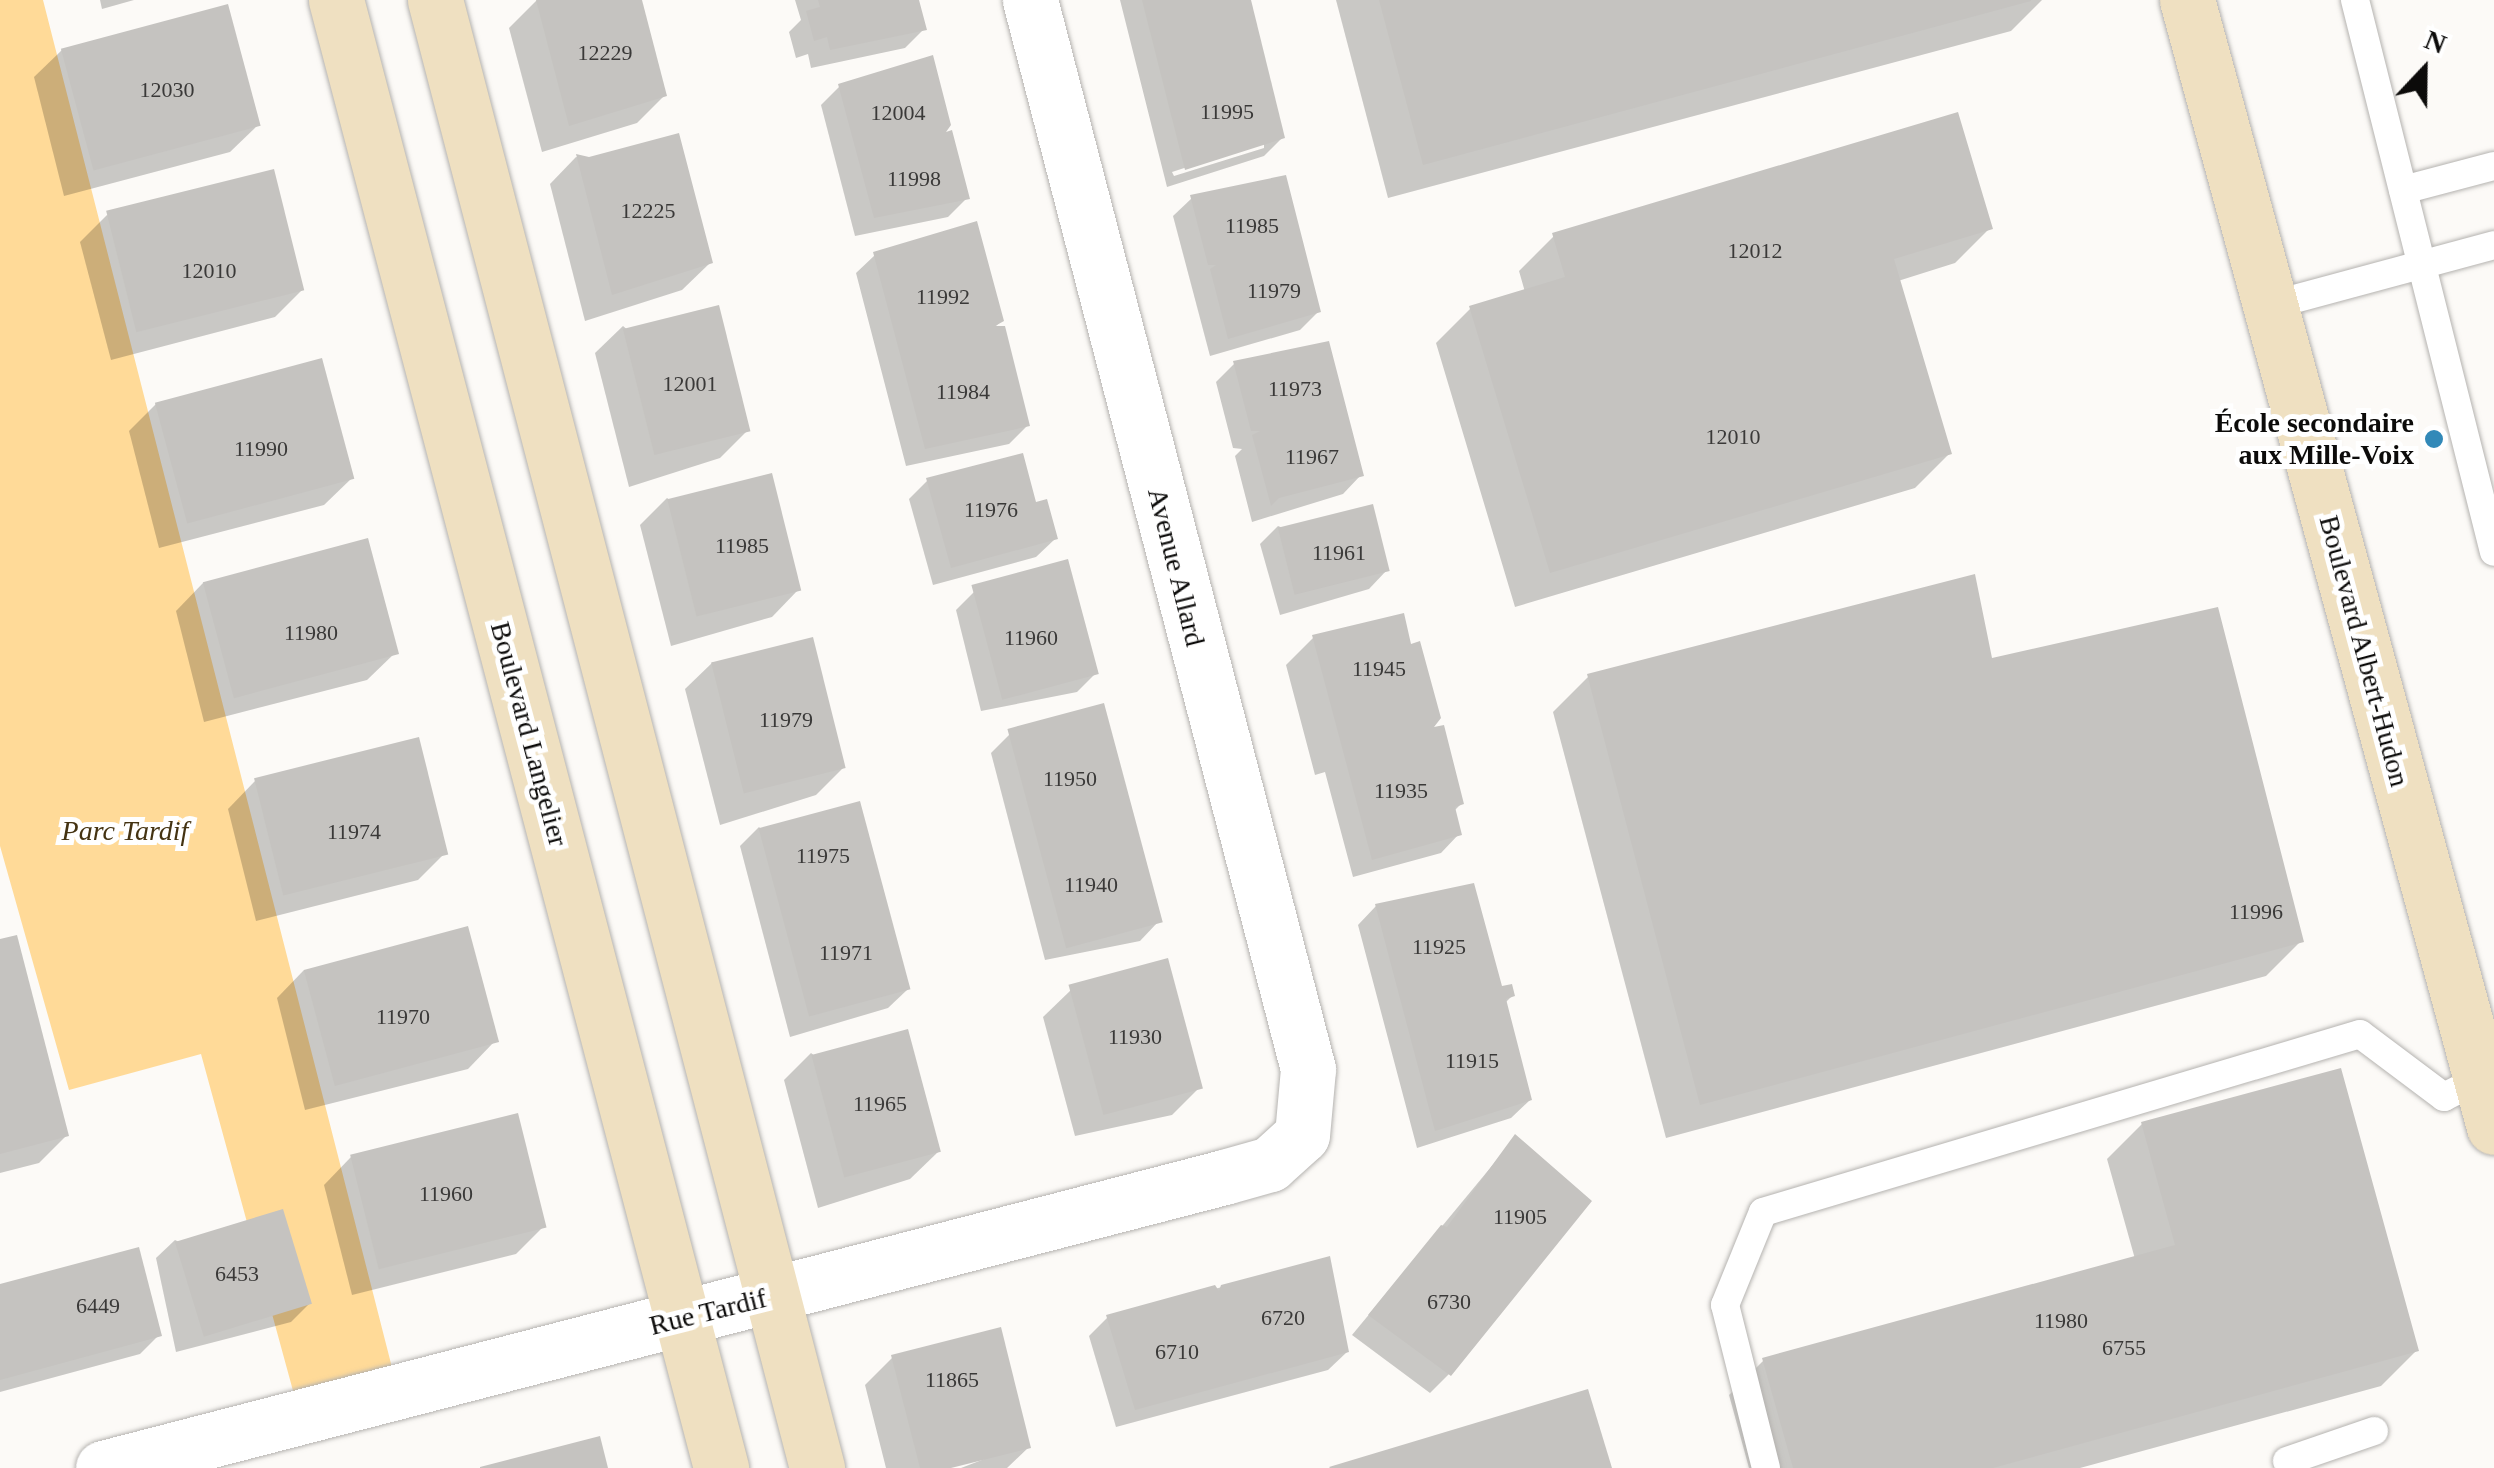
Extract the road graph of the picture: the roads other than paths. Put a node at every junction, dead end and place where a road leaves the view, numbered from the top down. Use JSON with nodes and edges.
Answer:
{"nodes":[{"id":1,"x":336,"y":0,"type":"edge"},
{"id":2,"x":435,"y":0,"type":"edge"},
{"id":3,"x":1030,"y":0,"type":"edge"},
{"id":4,"x":2187,"y":0,"type":"edge"},
{"id":5,"x":2355,"y":0,"type":"edge"},
{"id":6,"x":2494,"y":166,"type":"edge"},
{"id":7,"x":2403,"y":190,"type":"junction"},
{"id":8,"x":2494,"y":245,"type":"edge"},
{"id":9,"x":2424,"y":265,"type":"junction"},
{"id":10,"x":2268,"y":306,"type":"junction"},
{"id":11,"x":2494,"y":552,"type":"edge"},
{"id":12,"x":2490,"y":1092,"type":"edge"},
{"id":13,"x":1302,"y":1135,"type":"joint"},
{"id":14,"x":772,"y":1296,"type":"junction"},
{"id":15,"x":683,"y":1319,"type":"junction"},
{"id":16,"x":2374,"y":1431,"type":"dead end"},
{"id":17,"x":2279,"y":1466,"type":"edge"},
{"id":18,"x":102,"y":1468,"type":"edge"},
{"id":19,"x":721,"y":1468,"type":"edge"},
{"id":20,"x":818,"y":1468,"type":"edge"},
{"id":21,"x":1766,"y":1468,"type":"edge"}],
"edges":[{"from":1,"to":15,"type":"main road","name":"Boulevard Langelier"},
{"from":2,"to":14,"type":"main road"},
{"from":3,"to":13,"type":"street","name":"Avenue Allard"},
{"from":4,"to":10,"type":"main road","name":"Boulevard Albert-Hudon"},
{"from":5,"to":7,"type":"lane"},
{"from":6,"to":7,"type":"lane"},
{"from":7,"to":9,"type":"lane"},
{"from":8,"to":9,"type":"lane"},
{"from":9,"to":10,"type":"lane"},
{"from":9,"to":11,"type":"lane"},
{"from":10,"to":12,"type":"main road","name":"Boulevard Albert-Hudon"},
{"from":12,"to":21,"type":"lane"},
{"from":13,"to":14,"type":"street","name":"Rue Tardif"},
{"from":14,"to":15,"type":"street","name":"Rue Tardif"},
{"from":14,"to":20,"type":"main road"},
{"from":15,"to":18,"type":"street","name":"Rue Tardif"},
{"from":15,"to":19,"type":"main road","name":"Boulevard Langelier"},
{"from":16,"to":17,"type":"lane"}]}
